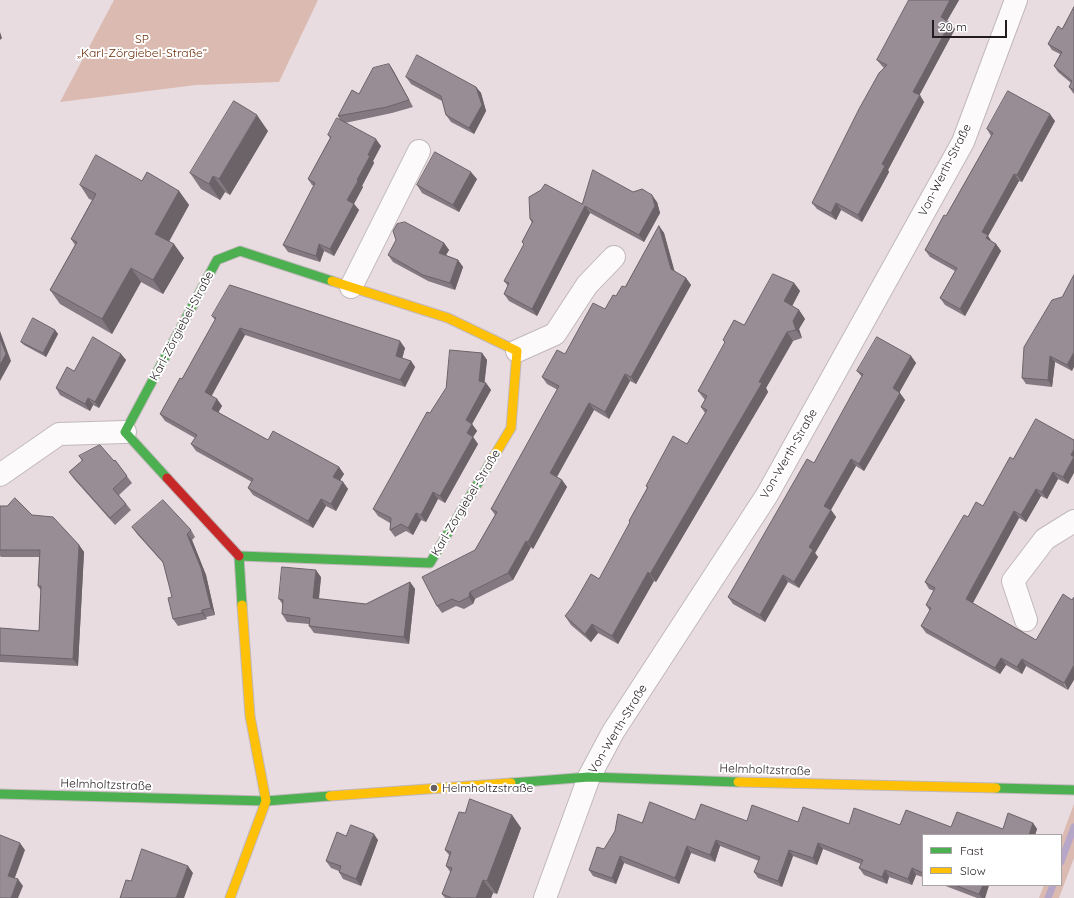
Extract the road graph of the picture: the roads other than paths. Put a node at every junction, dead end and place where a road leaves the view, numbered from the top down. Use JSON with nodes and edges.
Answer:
{"nodes":[{"id":1,"x":1016,"y":0,"type":"edge"},
{"id":2,"x":419,"y":151,"type":"dead end"},
{"id":3,"x":614,"y":257,"type":"dead end"},
{"id":4,"x":351,"y":287,"type":"junction"},
{"id":5,"x":517,"y":351,"type":"junction"},
{"id":6,"x":125,"y":432,"type":"junction"},
{"id":7,"x":0,"y":475,"type":"edge"},
{"id":8,"x":1074,"y":521,"type":"edge"},
{"id":9,"x":239,"y":556,"type":"junction"},
{"id":10,"x":1026,"y":620,"type":"dead end"},
{"id":11,"x":589,"y":777,"type":"junction"},
{"id":12,"x":1074,"y":790,"type":"edge"},
{"id":13,"x":0,"y":794,"type":"edge"},
{"id":14,"x":266,"y":801,"type":"junction"},
{"id":15,"x":230,"y":898,"type":"edge"},
{"id":16,"x":545,"y":898,"type":"edge"}],
"edges":[{"from":1,"to":11,"type":"street","name":"Von-Werth-Straße"},
{"from":2,"to":4,"type":"street"},
{"from":3,"to":5,"type":"street"},
{"from":4,"to":5,"type":"street","name":"Karl-Zörgiebel-Straße"},
{"from":4,"to":6,"type":"street","name":"Karl-Zörgiebel-Straße"},
{"from":5,"to":9,"type":"street","name":"Karl-Zörgiebel-Straße"},
{"from":6,"to":7,"type":"street"},
{"from":6,"to":9,"type":"street"},
{"from":8,"to":10,"type":"street"},
{"from":9,"to":14,"type":"street"},
{"from":11,"to":12,"type":"street","name":"Helmholtzstraße"},
{"from":11,"to":14,"type":"street","name":"Helmholtzstraße"},
{"from":11,"to":16,"type":"street","name":"Von-Werth-Straße"},
{"from":13,"to":14,"type":"street","name":"Helmholtzstraße"},
{"from":14,"to":15,"type":"street"}]}
